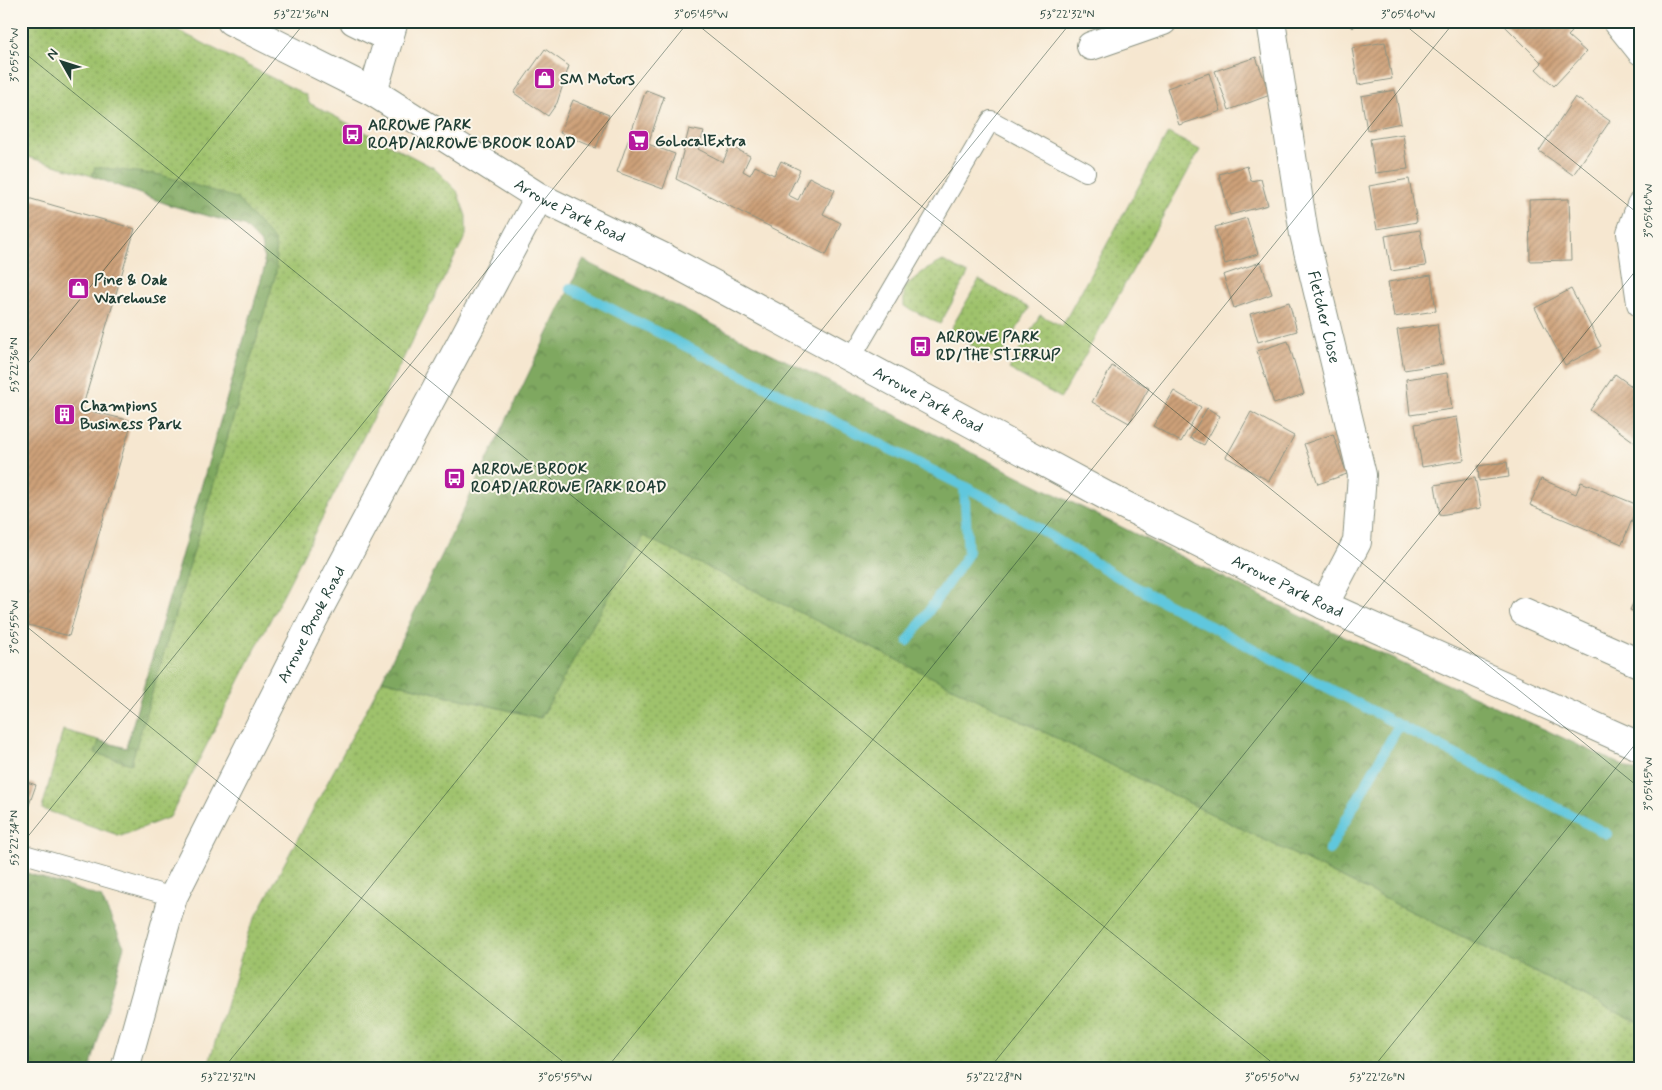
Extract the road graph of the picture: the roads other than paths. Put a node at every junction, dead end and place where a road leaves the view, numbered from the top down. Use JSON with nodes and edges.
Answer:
{"nodes":[{"id":1,"x":231,"y":21,"type":"edge"},
{"id":2,"x":354,"y":21,"type":"edge"},
{"id":3,"x":1163,"y":21,"type":"edge"},
{"id":4,"x":1271,"y":21,"type":"edge"},
{"id":5,"x":1617,"y":21,"type":"edge"},
{"id":6,"x":392,"y":30,"type":"edge"},
{"id":7,"x":1091,"y":46,"type":"dead end"},
{"id":8,"x":1641,"y":51,"type":"edge"},
{"id":9,"x":373,"y":92,"type":"junction"},
{"id":10,"x":1086,"y":172,"type":"dead end"},
{"id":11,"x":538,"y":197,"type":"junction"},
{"id":12,"x":1641,"y":205,"type":"edge"},
{"id":13,"x":1641,"y":302,"type":"edge"},
{"id":14,"x":851,"y":359,"type":"junction"},
{"id":15,"x":1324,"y":605,"type":"junction"},
{"id":16,"x":1524,"y":612,"type":"dead end"},
{"id":17,"x":1641,"y":664,"type":"edge"},
{"id":18,"x":1641,"y":747,"type":"edge"},
{"id":19,"x":21,"y":852,"type":"edge"},
{"id":20,"x":173,"y":897,"type":"junction"},
{"id":21,"x":125,"y":1069,"type":"edge"}],
"edges":[{"from":1,"to":9,"type":"street","name":"Arrowe Park Road"},
{"from":2,"to":6,"type":"street"},
{"from":3,"to":7,"type":"street"},
{"from":4,"to":15,"type":"street","name":"Fletcher Close"},
{"from":5,"to":8,"type":"street"},
{"from":6,"to":9,"type":"street"},
{"from":9,"to":11,"type":"street","name":"Arrowe Park Road"},
{"from":10,"to":14,"type":"lane"},
{"from":11,"to":14,"type":"street","name":"Arrowe Park Road"},
{"from":11,"to":20,"type":"street","name":"Arrowe Brook Road"},
{"from":12,"to":13,"type":"street"},
{"from":14,"to":15,"type":"street","name":"Arrowe Park Road"},
{"from":15,"to":18,"type":"street","name":"Arrowe Park Road"},
{"from":16,"to":17,"type":"street"},
{"from":19,"to":20,"type":"lane"},
{"from":20,"to":21,"type":"street","name":"Arrowe Brook Road"}]}
